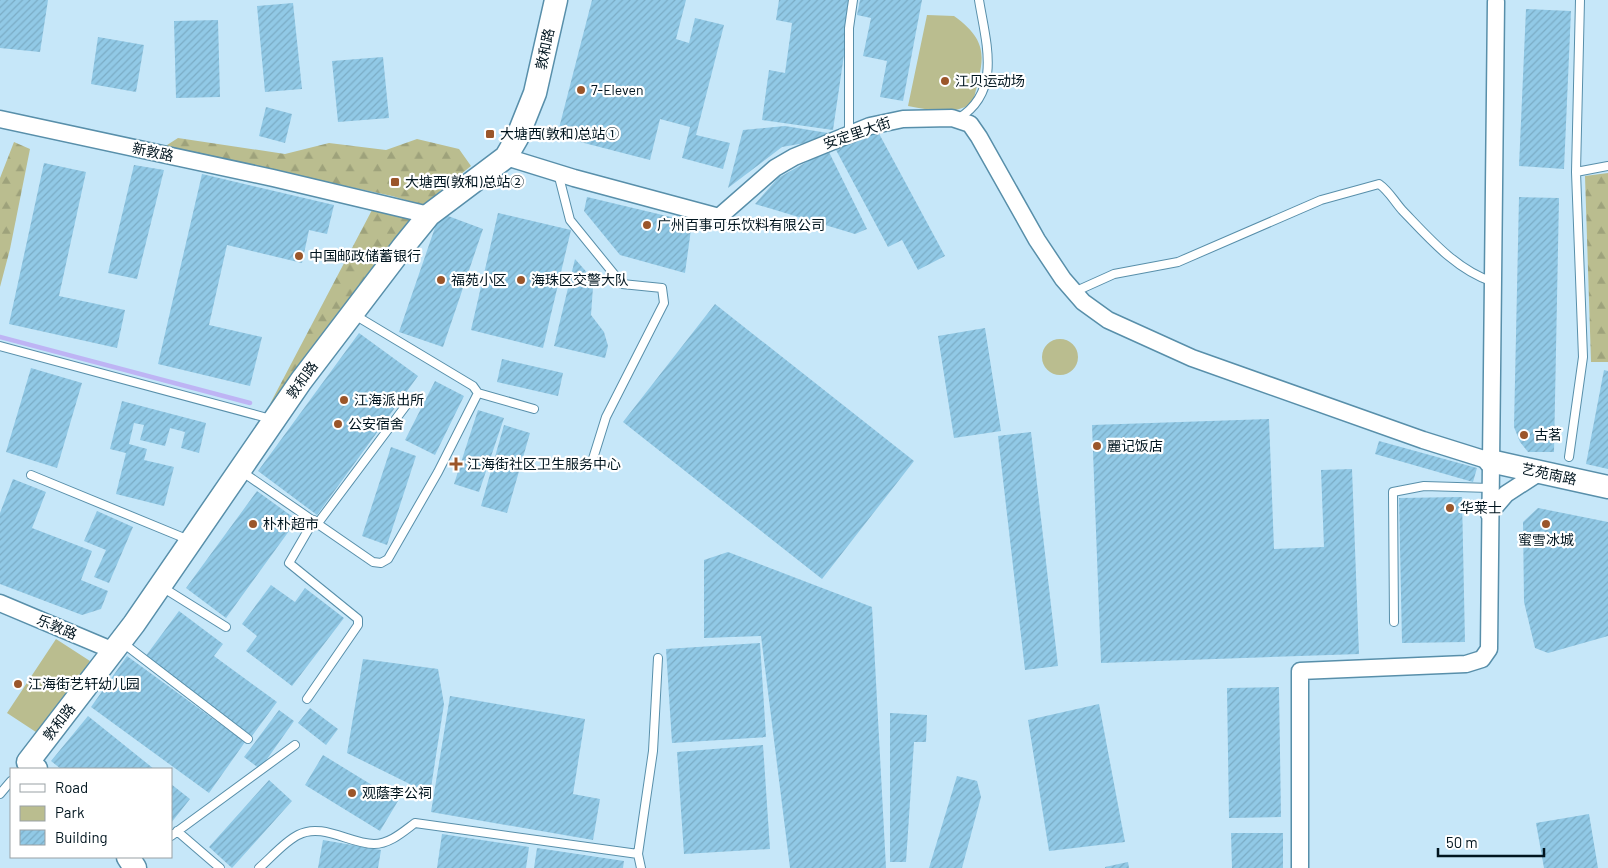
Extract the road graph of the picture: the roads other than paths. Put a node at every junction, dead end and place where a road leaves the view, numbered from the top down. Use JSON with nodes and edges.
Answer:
{"nodes":[{"id":1,"x":556,"y":0,"type":"edge"},
{"id":2,"x":853,"y":0,"type":"edge"},
{"id":3,"x":980,"y":0,"type":"edge"},
{"id":4,"x":1580,"y":0,"type":"edge"},
{"id":5,"x":1495,"y":1,"type":"edge"},
{"id":6,"x":0,"y":119,"type":"edge"},
{"id":7,"x":957,"y":119,"type":"junction"},
{"id":8,"x":849,"y":135,"type":"junction"},
{"id":9,"x":506,"y":157,"type":"junction"},
{"id":10,"x":1608,"y":166,"type":"edge"},
{"id":11,"x":1576,"y":172,"type":"junction"},
{"id":12,"x":558,"y":173,"type":"junction"},
{"id":13,"x":429,"y":214,"type":"junction"},
{"id":14,"x":1493,"y":282,"type":"junction"},
{"id":15,"x":1074,"y":292,"type":"junction"},
{"id":16,"x":352,"y":314,"type":"junction"},
{"id":17,"x":0,"y":346,"type":"edge"},
{"id":18,"x":478,"y":393,"type":"junction"},
{"id":19,"x":410,"y":400,"type":"dead end"},
{"id":20,"x":534,"y":410,"type":"dead end"},
{"id":21,"x":274,"y":420,"type":"junction"},
{"id":22,"x":1569,"y":457,"type":"dead end"},
{"id":23,"x":1490,"y":461,"type":"junction"},
{"id":24,"x":591,"y":465,"type":"dead end"},
{"id":25,"x":240,"y":470,"type":"junction"},
{"id":26,"x":1540,"y":472,"type":"junction"},
{"id":27,"x":32,"y":475,"type":"dead end"},
{"id":28,"x":1608,"y":487,"type":"edge"},
{"id":29,"x":1490,"y":488,"type":"junction"},
{"id":30,"x":1490,"y":514,"type":"junction"},
{"id":31,"x":316,"y":522,"type":"junction"},
{"id":32,"x":191,"y":540,"type":"junction"},
{"id":33,"x":160,"y":586,"type":"junction"},
{"id":34,"x":0,"y":602,"type":"edge"},
{"id":35,"x":1394,"y":622,"type":"dead end"},
{"id":36,"x":226,"y":627,"type":"dead end"},
{"id":37,"x":118,"y":646,"type":"junction"},
{"id":38,"x":658,"y":658,"type":"dead end"},
{"id":39,"x":307,"y":699,"type":"dead end"},
{"id":40,"x":248,"y":739,"type":"dead end"},
{"id":41,"x":295,"y":745,"type":"dead end"},
{"id":42,"x":29,"y":767,"type":"edge"},
{"id":43,"x":10,"y":782,"type":"edge"},
{"id":44,"x":0,"y":794,"type":"edge"},
{"id":45,"x":174,"y":834,"type":"edge"},
{"id":46,"x":638,"y":854,"type":"junction"},
{"id":47,"x":220,"y":868,"type":"edge"},
{"id":48,"x":259,"y":868,"type":"edge"},
{"id":49,"x":641,"y":868,"type":"edge"},
{"id":50,"x":1300,"y":868,"type":"edge"}],
"edges":[{"from":1,"to":9,"type":"street","name":"敦和路"},
{"from":2,"to":8,"type":"lane"},
{"from":3,"to":7,"type":"lane"},
{"from":4,"to":11,"type":"lane"},
{"from":5,"to":14,"type":"street"},
{"from":6,"to":13,"type":"street","name":"新敦路"},
{"from":7,"to":8,"type":"street","name":"安定里大街"},
{"from":7,"to":15,"type":"street"},
{"from":8,"to":12,"type":"street","name":"安定里大街"},
{"from":9,"to":12,"type":"street"},
{"from":9,"to":13,"type":"street","name":"敦和路"},
{"from":10,"to":11,"type":"lane"},
{"from":11,"to":22,"type":"lane"},
{"from":12,"to":24,"type":"lane"},
{"from":13,"to":16,"type":"street","name":"敦和路"},
{"from":14,"to":15,"type":"lane"},
{"from":14,"to":23,"type":"street"},
{"from":15,"to":23,"type":"street"},
{"from":16,"to":18,"type":"lane"},
{"from":16,"to":21,"type":"street","name":"敦和路"},
{"from":17,"to":21,"type":"lane"},
{"from":18,"to":20,"type":"lane"},
{"from":18,"to":31,"type":"lane"},
{"from":19,"to":31,"type":"lane"},
{"from":21,"to":25,"type":"street","name":"敦和路"},
{"from":23,"to":26,"type":"street","name":"艺苑南路"},
{"from":23,"to":29,"type":"street"},
{"from":25,"to":31,"type":"lane"},
{"from":25,"to":32,"type":"street","name":"敦和路"},
{"from":26,"to":28,"type":"street","name":"艺苑南路"},
{"from":26,"to":30,"type":"street"},
{"from":27,"to":32,"type":"lane"},
{"from":29,"to":30,"type":"street"},
{"from":29,"to":35,"type":"lane"},
{"from":30,"to":50,"type":"street"},
{"from":31,"to":39,"type":"lane"},
{"from":32,"to":33,"type":"street","name":"敦和路"},
{"from":33,"to":36,"type":"lane"},
{"from":33,"to":37,"type":"street","name":"敦和路"},
{"from":34,"to":37,"type":"street","name":"乐敦路"},
{"from":37,"to":40,"type":"lane"},
{"from":37,"to":42,"type":"street","name":"敦和路"},
{"from":38,"to":46,"type":"lane"},
{"from":41,"to":45,"type":"lane"},
{"from":43,"to":44,"type":"lane"},
{"from":45,"to":47,"type":"lane"},
{"from":46,"to":48,"type":"lane"},
{"from":46,"to":49,"type":"lane"}]}
